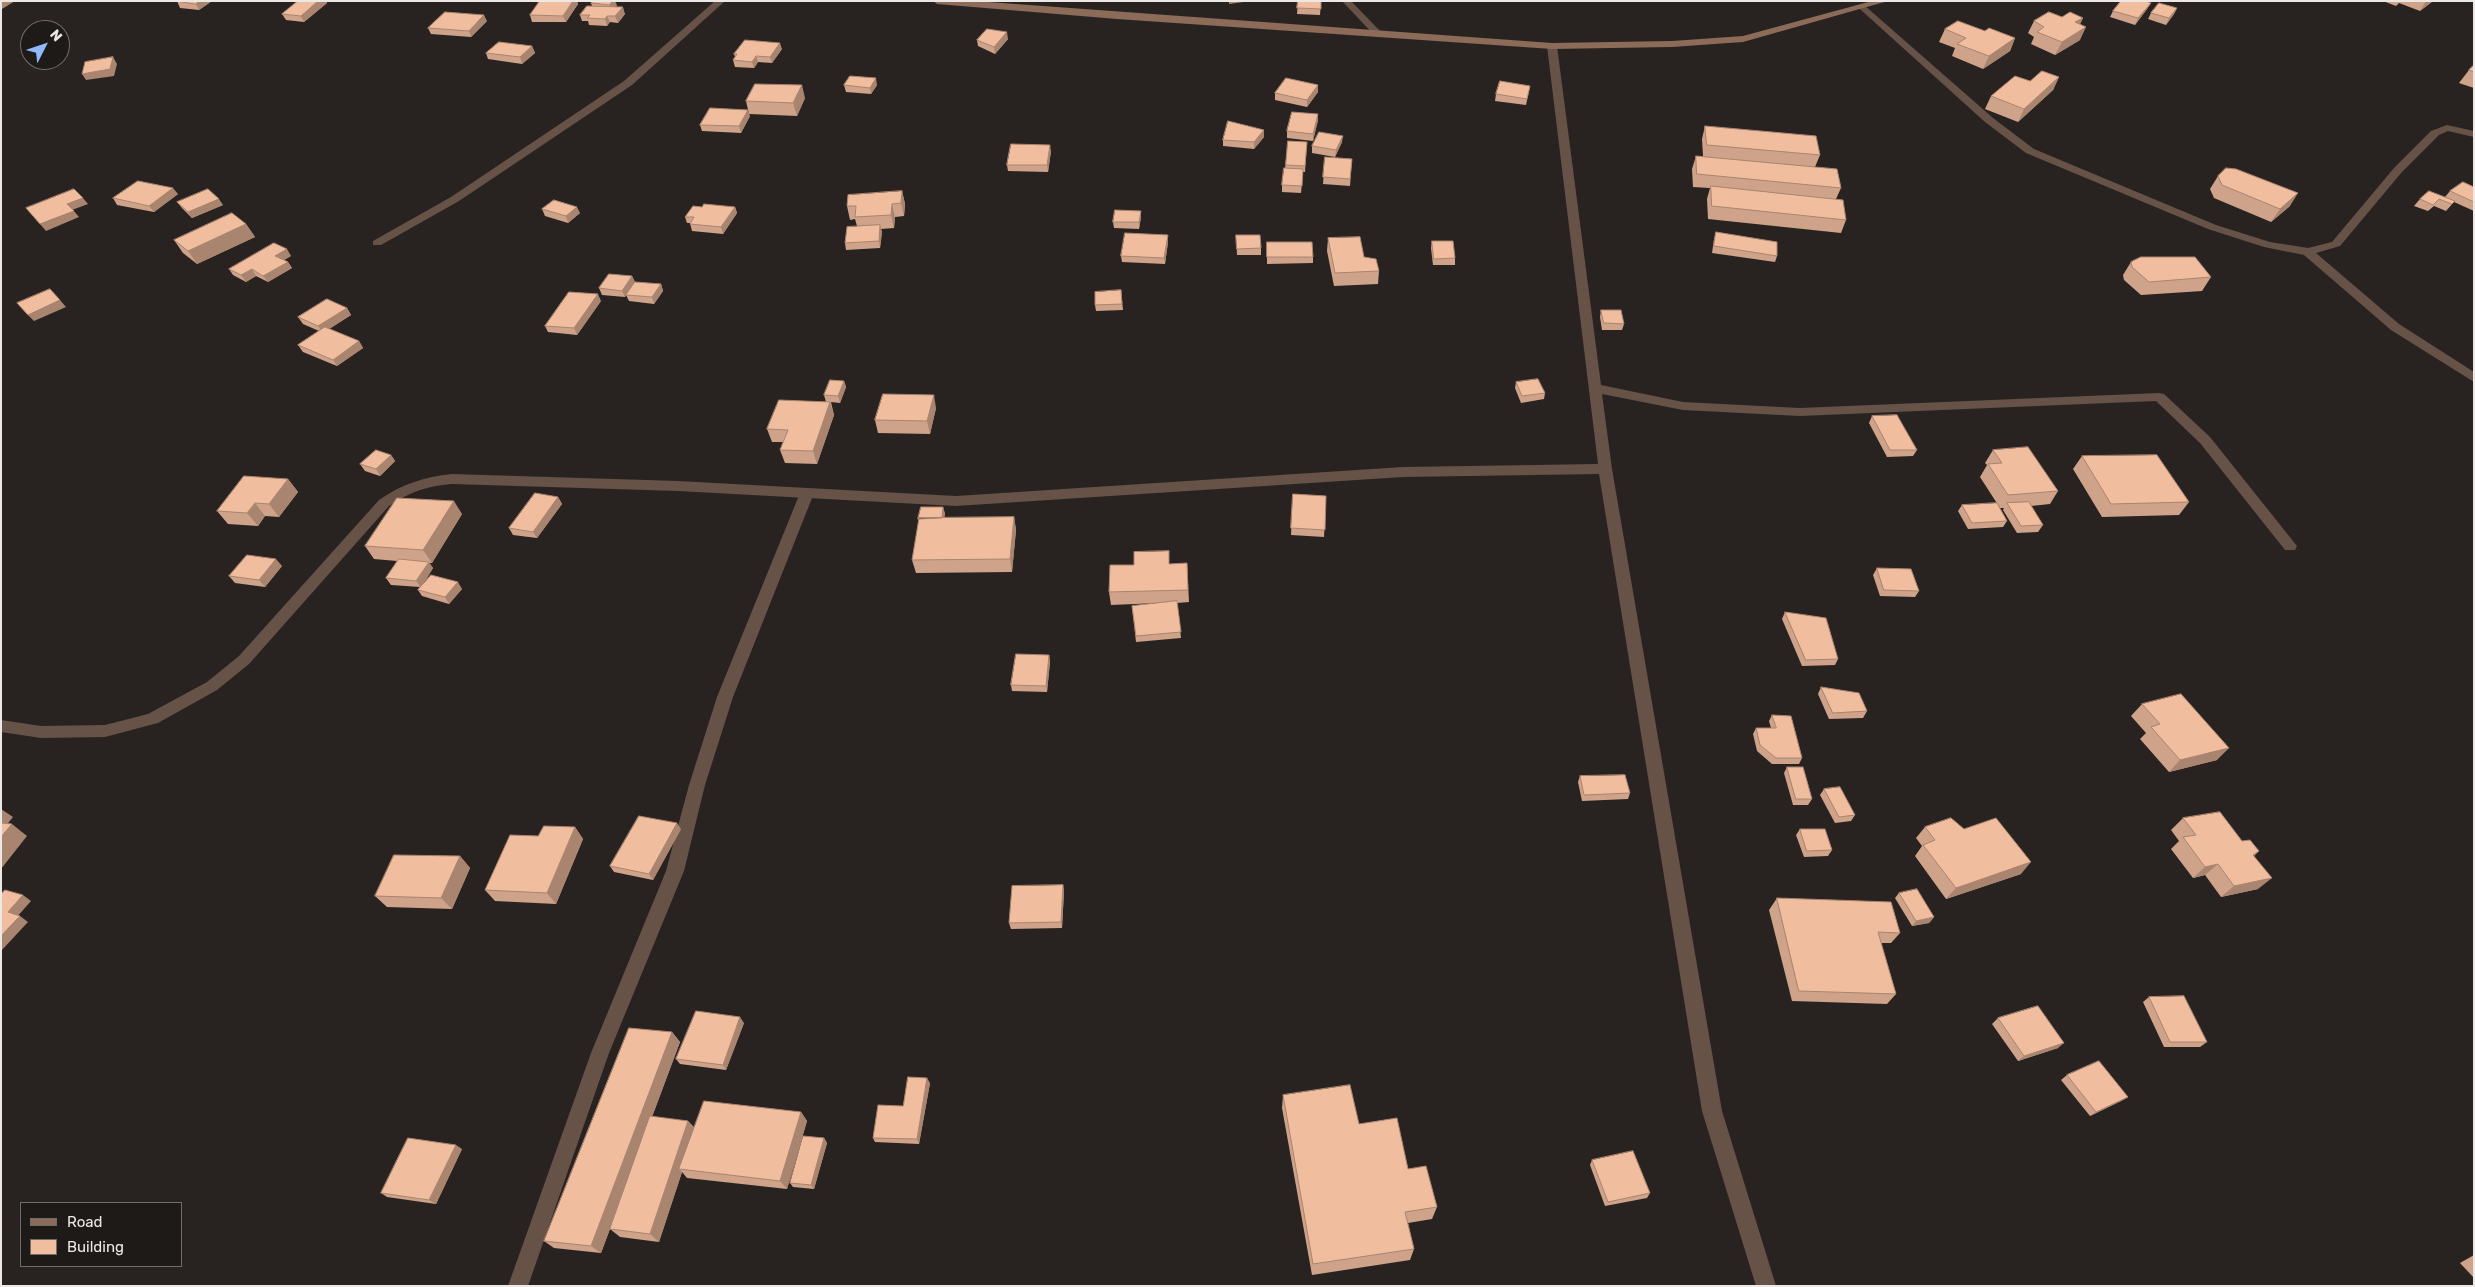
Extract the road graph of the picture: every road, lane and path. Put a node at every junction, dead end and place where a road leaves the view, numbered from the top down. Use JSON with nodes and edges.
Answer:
{"nodes":[{"id":1,"x":721,"y":1,"type":"edge"},
{"id":2,"x":937,"y":1,"type":"edge"},
{"id":3,"x":1346,"y":1,"type":"edge"},
{"id":4,"x":1884,"y":1,"type":"edge"},
{"id":5,"x":1864,"y":8,"type":"junction"},
{"id":6,"x":1378,"y":34,"type":"junction"},
{"id":7,"x":1552,"y":46,"type":"junction"},
{"id":8,"x":2474,"y":134,"type":"edge"},
{"id":9,"x":377,"y":243,"type":"dead end"},
{"id":10,"x":2308,"y":252,"type":"junction"},
{"id":11,"x":2474,"y":378,"type":"edge"},
{"id":12,"x":1595,"y":388,"type":"junction"},
{"id":13,"x":1605,"y":468,"type":"junction"},
{"id":14,"x":807,"y":493,"type":"junction"},
{"id":15,"x":2290,"y":546,"type":"dead end"},
{"id":16,"x":1,"y":726,"type":"edge"},
{"id":17,"x":518,"y":1286,"type":"edge"},
{"id":18,"x":1766,"y":1286,"type":"edge"}],
"edges":[{"from":1,"to":9,"type":"street"},
{"from":2,"to":6,"type":"street"},
{"from":3,"to":6,"type":"street"},
{"from":4,"to":5,"type":"street"},
{"from":5,"to":7,"type":"street"},
{"from":5,"to":10,"type":"street"},
{"from":6,"to":7,"type":"street"},
{"from":7,"to":12,"type":"street"},
{"from":8,"to":10,"type":"street"},
{"from":10,"to":11,"type":"street"},
{"from":12,"to":13,"type":"street"},
{"from":12,"to":15,"type":"street"},
{"from":13,"to":14,"type":"street"},
{"from":13,"to":18,"type":"street"},
{"from":14,"to":16,"type":"street"},
{"from":14,"to":17,"type":"street"}]}
